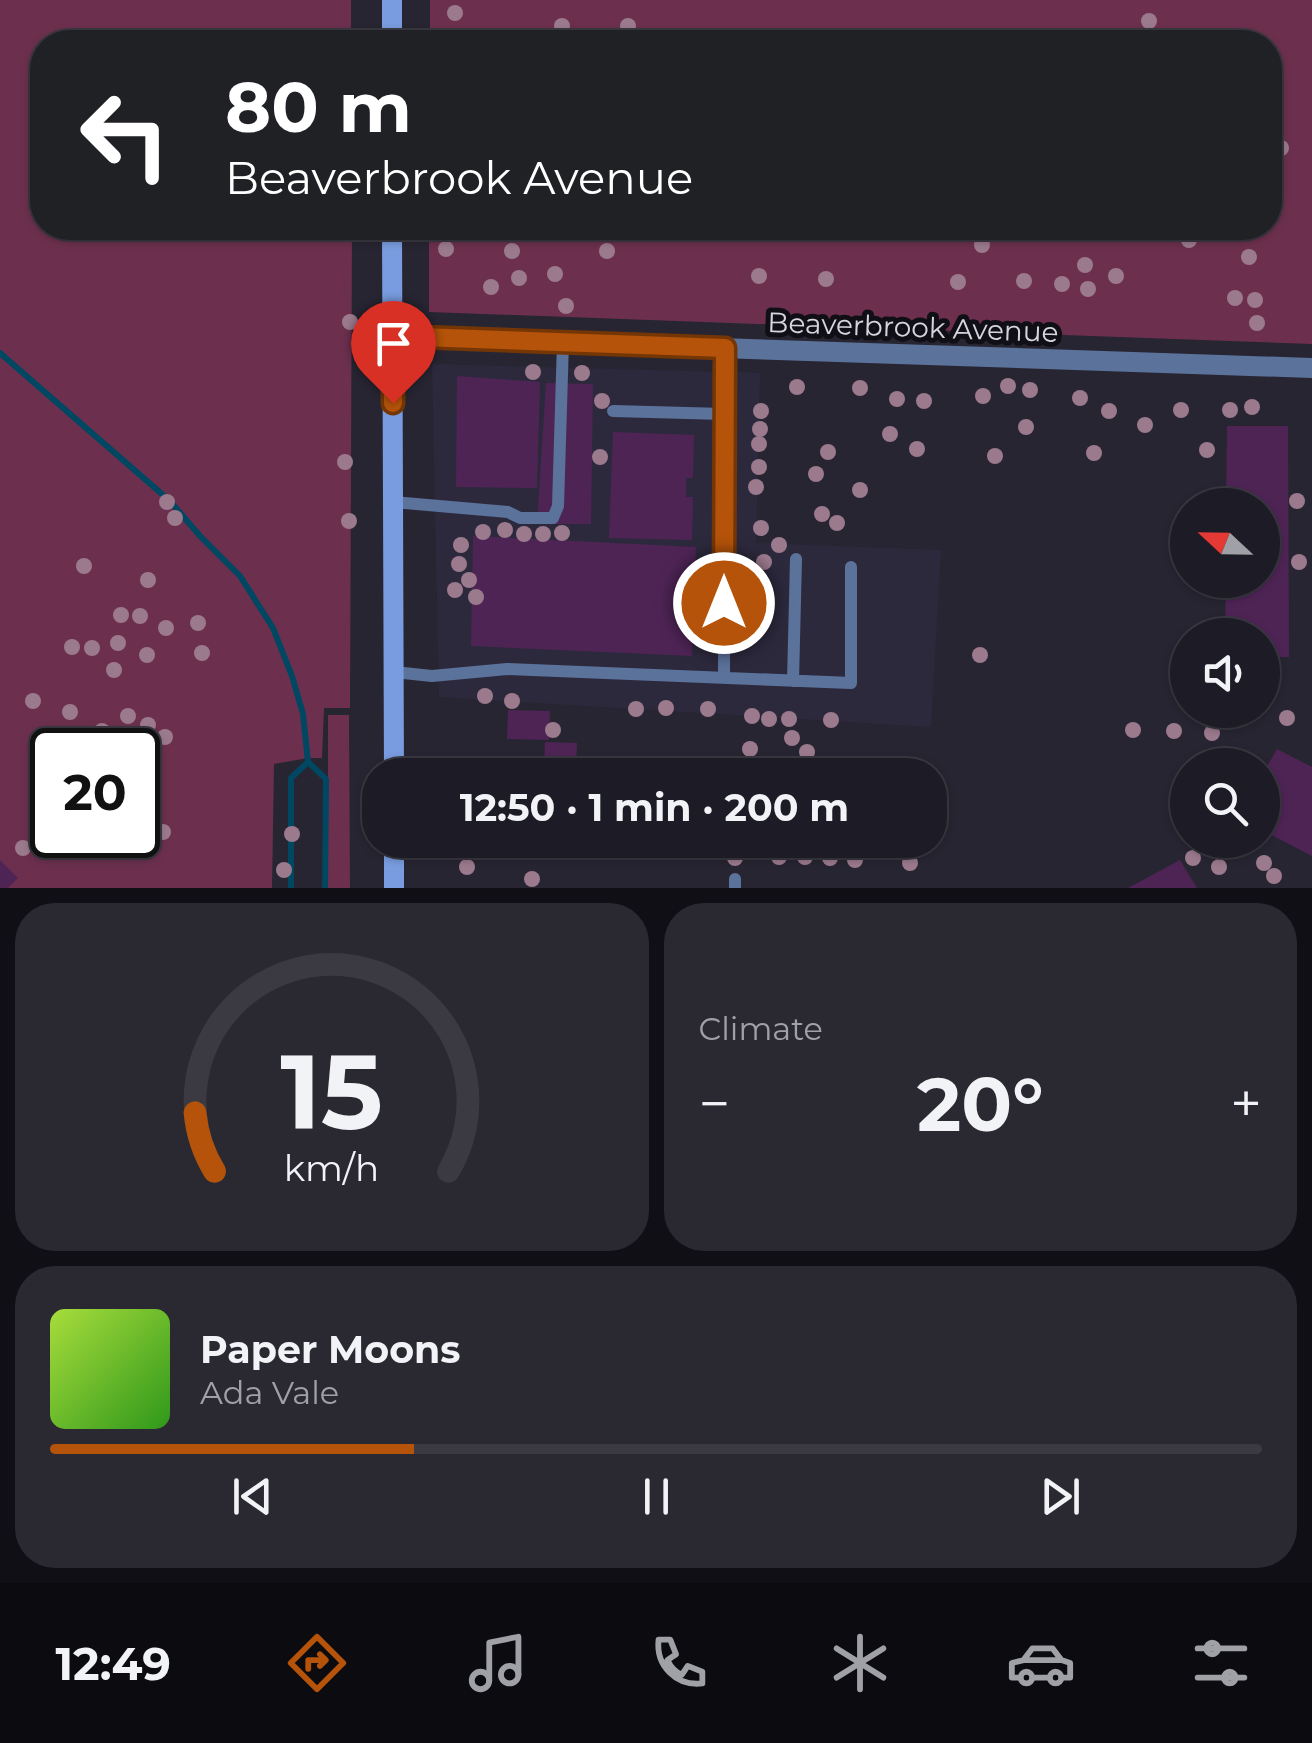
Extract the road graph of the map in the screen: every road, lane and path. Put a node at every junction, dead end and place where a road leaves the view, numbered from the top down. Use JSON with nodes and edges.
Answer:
{"nodes":[{"id":1,"x":392,"y":0,"type":"edge"},
{"id":2,"x":392,"y":30,"type":"edge"},
{"id":3,"x":392,"y":240,"type":"edge"},
{"id":4,"x":393,"y":336,"type":"junction"},
{"id":5,"x":564,"y":342,"type":"junction"},
{"id":6,"x":725,"y":348,"type":"junction"},
{"id":7,"x":1312,"y":368,"type":"edge"},
{"id":8,"x":612,"y":411,"type":"dead end"},
{"id":9,"x":724,"y":414,"type":"junction"},
{"id":10,"x":393,"y":502,"type":"junction"},
{"id":11,"x":796,"y":558,"type":"dead end"},
{"id":12,"x":851,"y":568,"type":"dead end"},
{"id":13,"x":394,"y":672,"type":"junction"},
{"id":14,"x":724,"y":678,"type":"junction"},
{"id":15,"x":792,"y":681,"type":"junction"},
{"id":16,"x":394,"y":758,"type":"edge"},
{"id":17,"x":394,"y":858,"type":"edge"},
{"id":18,"x":394,"y":888,"type":"edge"}],
"edges":[{"from":1,"to":2,"type":"main road"},
{"from":3,"to":4,"type":"main road"},
{"from":4,"to":5,"type":"street","name":"Beaverbrook Avenue"},
{"from":4,"to":10,"type":"main road"},
{"from":5,"to":6,"type":"street","name":"Beaverbrook Avenue"},
{"from":5,"to":10,"type":"lane"},
{"from":6,"to":7,"type":"street","name":"Beaverbrook Avenue"},
{"from":6,"to":9,"type":"lane"},
{"from":8,"to":9,"type":"lane"},
{"from":9,"to":14,"type":"lane"},
{"from":10,"to":13,"type":"main road"},
{"from":11,"to":15,"type":"lane"},
{"from":12,"to":15,"type":"lane"},
{"from":13,"to":14,"type":"lane"},
{"from":13,"to":16,"type":"main road"},
{"from":14,"to":15,"type":"lane"},
{"from":17,"to":18,"type":"main road"}]}
